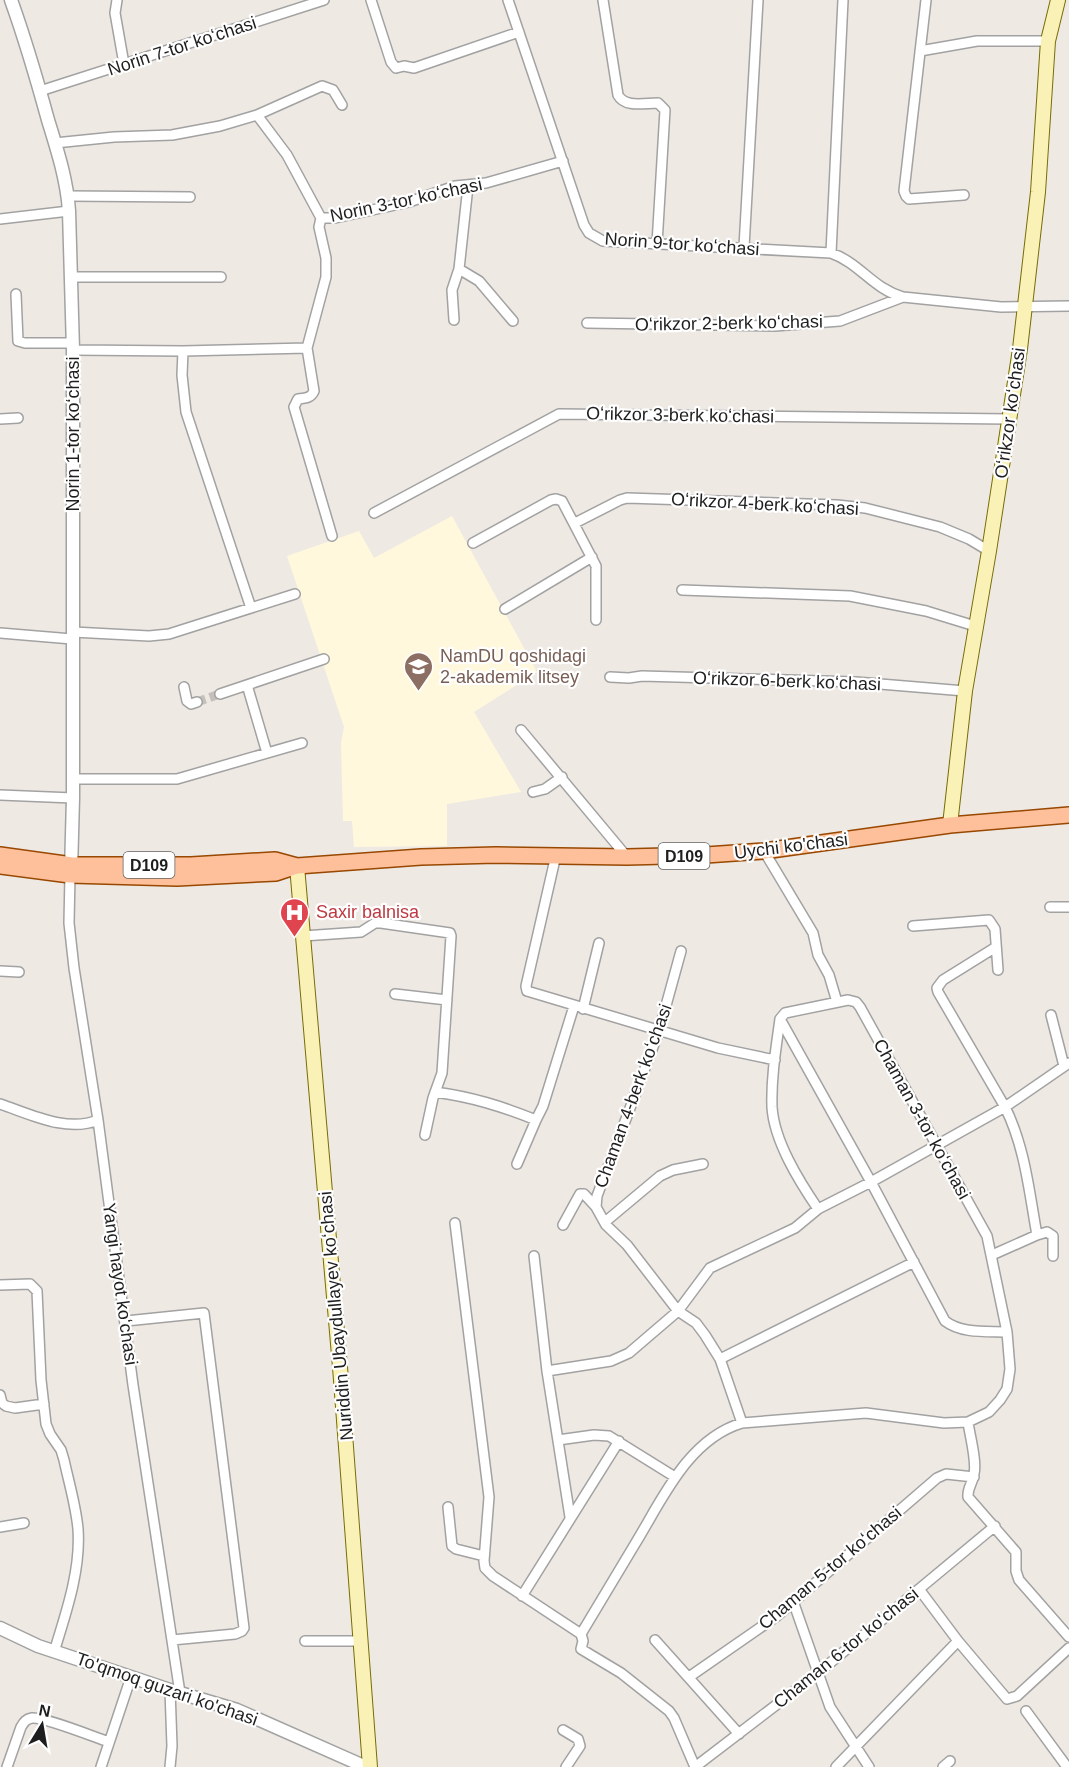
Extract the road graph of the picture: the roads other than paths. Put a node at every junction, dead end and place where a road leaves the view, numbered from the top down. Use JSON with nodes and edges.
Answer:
{"nodes":[{"id":1,"x":11,"y":0,"type":"edge"},
{"id":2,"x":117,"y":0,"type":"edge"},
{"id":3,"x":324,"y":0,"type":"edge"},
{"id":4,"x":371,"y":0,"type":"edge"},
{"id":5,"x":508,"y":0,"type":"edge"},
{"id":6,"x":603,"y":0,"type":"edge"},
{"id":7,"x":758,"y":0,"type":"edge"},
{"id":8,"x":843,"y":0,"type":"edge"},
{"id":9,"x":926,"y":0,"type":"edge"},
{"id":10,"x":1058,"y":0,"type":"edge"},
{"id":11,"x":519,"y":32,"type":"junction"},
{"id":12,"x":1048,"y":41,"type":"junction"},
{"id":13,"x":920,"y":51,"type":"junction"},
{"id":14,"x":124,"y":64,"type":"junction"},
{"id":15,"x":40,"y":91,"type":"junction"},
{"id":16,"x":342,"y":105,"type":"dead end"},
{"id":17,"x":257,"y":115,"type":"junction"},
{"id":18,"x":55,"y":143,"type":"junction"},
{"id":19,"x":563,"y":160,"type":"junction"},
{"id":20,"x":468,"y":186,"type":"junction"},
{"id":21,"x":964,"y":195,"type":"dead end"},
{"id":22,"x":68,"y":196,"type":"junction"},
{"id":23,"x":190,"y":197,"type":"dead end"},
{"id":24,"x":69,"y":211,"type":"junction"},
{"id":25,"x":321,"y":218,"type":"junction"},
{"id":26,"x":0,"y":219,"type":"edge"},
{"id":27,"x":657,"y":244,"type":"junction"},
{"id":28,"x":744,"y":247,"type":"junction"},
{"id":29,"x":831,"y":254,"type":"junction"},
{"id":30,"x":459,"y":269,"type":"junction"},
{"id":31,"x":71,"y":277,"type":"junction"},
{"id":32,"x":221,"y":277,"type":"dead end"},
{"id":33,"x":16,"y":294,"type":"dead end"},
{"id":34,"x":903,"y":297,"type":"junction"},
{"id":35,"x":1026,"y":306,"type":"junction"},
{"id":36,"x":1069,"y":306,"type":"edge"},
{"id":37,"x":454,"y":321,"type":"dead end"},
{"id":38,"x":513,"y":321,"type":"dead end"},
{"id":39,"x":587,"y":323,"type":"dead end"},
{"id":40,"x":73,"y":347,"type":"junction"},
{"id":41,"x":307,"y":348,"type":"junction"},
{"id":42,"x":183,"y":351,"type":"junction"},
{"id":43,"x":18,"y":418,"type":"dead end"},
{"id":44,"x":0,"y":419,"type":"edge"},
{"id":45,"x":1010,"y":419,"type":"junction"},
{"id":46,"x":374,"y":513,"type":"dead end"},
{"id":47,"x":574,"y":523,"type":"junction"},
{"id":48,"x":332,"y":536,"type":"dead end"},
{"id":49,"x":473,"y":543,"type":"dead end"},
{"id":50,"x":989,"y":551,"type":"junction"},
{"id":51,"x":592,"y":557,"type":"junction"},
{"id":52,"x":682,"y":590,"type":"dead end"},
{"id":53,"x":295,"y":594,"type":"dead end"},
{"id":54,"x":251,"y":608,"type":"junction"},
{"id":55,"x":506,"y":609,"type":"dead end"},
{"id":56,"x":596,"y":620,"type":"dead end"},
{"id":57,"x":975,"y":626,"type":"junction"},
{"id":58,"x":0,"y":633,"type":"edge"},
{"id":59,"x":73,"y":635,"type":"junction"},
{"id":60,"x":324,"y":659,"type":"dead end"},
{"id":61,"x":610,"y":677,"type":"dead end"},
{"id":62,"x":247,"y":685,"type":"junction"},
{"id":63,"x":184,"y":687,"type":"dead end"},
{"id":64,"x":965,"y":691,"type":"junction"},
{"id":65,"x":220,"y":694,"type":"tunnel mouth"},
{"id":66,"x":197,"y":702,"type":"dead end"},
{"id":67,"x":521,"y":730,"type":"dead end"},
{"id":68,"x":302,"y":743,"type":"dead end"},
{"id":69,"x":267,"y":753,"type":"junction"},
{"id":70,"x":562,"y":777,"type":"junction"},
{"id":71,"x":73,"y":779,"type":"junction"},
{"id":72,"x":533,"y":792,"type":"dead end"},
{"id":73,"x":0,"y":795,"type":"edge"},
{"id":74,"x":73,"y":798,"type":"junction"},
{"id":75,"x":1069,"y":815,"type":"edge"},
{"id":76,"x":950,"y":825,"type":"junction"},
{"id":77,"x":764,"y":851,"type":"junction"},
{"id":78,"x":0,"y":855,"type":"edge"},
{"id":79,"x":556,"y":855,"type":"junction"},
{"id":80,"x":627,"y":857,"type":"junction"},
{"id":81,"x":297,"y":866,"type":"junction"},
{"id":82,"x":0,"y":867,"type":"edge"},
{"id":83,"x":71,"y":870,"type":"junction"},
{"id":84,"x":1069,"y":907,"type":"edge"},
{"id":85,"x":1050,"y":908,"type":"dead end"},
{"id":86,"x":913,"y":926,"type":"dead end"},
{"id":87,"x":303,"y":936,"type":"junction"},
{"id":88,"x":600,"y":943,"type":"dead end"},
{"id":89,"x":996,"y":947,"type":"junction"},
{"id":90,"x":681,"y":951,"type":"dead end"},
{"id":91,"x":998,"y":970,"type":"dead end"},
{"id":92,"x":0,"y":971,"type":"edge"},
{"id":93,"x":19,"y":972,"type":"dead end"},
{"id":94,"x":395,"y":994,"type":"dead end"},
{"id":95,"x":447,"y":1000,"type":"junction"},
{"id":96,"x":837,"y":1002,"type":"junction"},
{"id":97,"x":579,"y":1007,"type":"junction"},
{"id":98,"x":1051,"y":1015,"type":"dead end"},
{"id":99,"x":780,"y":1019,"type":"junction"},
{"id":100,"x":659,"y":1031,"type":"junction"},
{"id":101,"x":775,"y":1060,"type":"junction"},
{"id":102,"x":1066,"y":1064,"type":"edge"},
{"id":103,"x":435,"y":1092,"type":"junction"},
{"id":104,"x":0,"y":1104,"type":"edge"},
{"id":105,"x":1005,"y":1107,"type":"junction"},
{"id":106,"x":98,"y":1120,"type":"junction"},
{"id":107,"x":536,"y":1120,"type":"junction"},
{"id":108,"x":425,"y":1135,"type":"dead end"},
{"id":109,"x":937,"y":1146,"type":"junction"},
{"id":110,"x":516,"y":1164,"type":"dead end"},
{"id":111,"x":703,"y":1164,"type":"dead end"},
{"id":112,"x":871,"y":1182,"type":"junction"},
{"id":113,"x":596,"y":1207,"type":"junction"},
{"id":114,"x":818,"y":1209,"type":"junction"},
{"id":115,"x":605,"y":1222,"type":"junction"},
{"id":116,"x":455,"y":1223,"type":"dead end"},
{"id":117,"x":563,"y":1225,"type":"dead end"},
{"id":118,"x":1037,"y":1235,"type":"junction"},
{"id":119,"x":534,"y":1256,"type":"dead end"},
{"id":120,"x":992,"y":1256,"type":"junction"},
{"id":121,"x":1053,"y":1256,"type":"dead end"},
{"id":122,"x":914,"y":1263,"type":"junction"},
{"id":123,"x":0,"y":1285,"type":"edge"},
{"id":124,"x":678,"y":1311,"type":"junction"},
{"id":125,"x":126,"y":1322,"type":"junction"},
{"id":126,"x":1007,"y":1332,"type":"junction"},
{"id":127,"x":720,"y":1359,"type":"junction"},
{"id":128,"x":547,"y":1371,"type":"junction"},
{"id":129,"x":0,"y":1395,"type":"edge"},
{"id":130,"x":44,"y":1404,"type":"junction"},
{"id":131,"x":968,"y":1422,"type":"junction"},
{"id":132,"x":742,"y":1423,"type":"junction"},
{"id":133,"x":558,"y":1440,"type":"junction"},
{"id":134,"x":619,"y":1441,"type":"junction"},
{"id":135,"x":675,"y":1478,"type":"junction"},
{"id":136,"x":974,"y":1478,"type":"junction"},
{"id":137,"x":448,"y":1507,"type":"dead end"},
{"id":138,"x":570,"y":1518,"type":"junction"},
{"id":139,"x":24,"y":1523,"type":"dead end"},
{"id":140,"x":995,"y":1526,"type":"junction"},
{"id":141,"x":0,"y":1527,"type":"edge"},
{"id":142,"x":484,"y":1556,"type":"junction"},
{"id":143,"x":919,"y":1589,"type":"junction"},
{"id":144,"x":522,"y":1596,"type":"junction"},
{"id":145,"x":793,"y":1601,"type":"junction"},
{"id":146,"x":0,"y":1628,"type":"edge"},
{"id":147,"x":581,"y":1634,"type":"junction"},
{"id":148,"x":1069,"y":1637,"type":"edge"},
{"id":149,"x":172,"y":1640,"type":"junction"},
{"id":150,"x":655,"y":1640,"type":"dead end"},
{"id":151,"x":305,"y":1641,"type":"dead end"},
{"id":152,"x":362,"y":1641,"type":"junction"},
{"id":153,"x":958,"y":1641,"type":"junction"},
{"id":154,"x":1069,"y":1648,"type":"edge"},
{"id":155,"x":54,"y":1652,"type":"junction"},
{"id":156,"x":818,"y":1673,"type":"junction"},
{"id":157,"x":131,"y":1677,"type":"junction"},
{"id":158,"x":689,"y":1677,"type":"junction"},
{"id":159,"x":175,"y":1692,"type":"junction"},
{"id":160,"x":1026,"y":1711,"type":"dead end"},
{"id":161,"x":563,"y":1730,"type":"dead end"},
{"id":162,"x":739,"y":1734,"type":"junction"},
{"id":163,"x":109,"y":1742,"type":"junction"},
{"id":164,"x":855,"y":1747,"type":"junction"},
{"id":165,"x":7,"y":1767,"type":"edge"},
{"id":166,"x":101,"y":1767,"type":"edge"},
{"id":167,"x":170,"y":1767,"type":"edge"},
{"id":168,"x":368,"y":1767,"type":"edge"},
{"id":169,"x":566,"y":1767,"type":"edge"},
{"id":170,"x":695,"y":1767,"type":"edge"},
{"id":171,"x":836,"y":1767,"type":"edge"},
{"id":172,"x":869,"y":1767,"type":"edge"},
{"id":173,"x":1067,"y":1767,"type":"edge"}],
"edges":[{"from":1,"to":15,"type":"street","name":"Norin 1-tor koʻchasi"},
{"from":2,"to":14,"type":"street"},
{"from":3,"to":14,"type":"street","name":"Norin 7-tor koʻchasi"},
{"from":4,"to":11,"type":"street"},
{"from":5,"to":11,"type":"street","name":"Norin 9-tor koʻchasi"},
{"from":6,"to":27,"type":"street"},
{"from":7,"to":28,"type":"street"},
{"from":8,"to":29,"type":"street"},
{"from":9,"to":13,"type":"street"},
{"from":10,"to":12,"type":"main road","name":"Oʻrikzor koʻchasi"},
{"from":11,"to":19,"type":"street","name":"Norin 9-tor koʻchasi"},
{"from":12,"to":13,"type":"street"},
{"from":12,"to":35,"type":"main road","name":"Oʻrikzor koʻchasi"},
{"from":13,"to":21,"type":"street"},
{"from":14,"to":15,"type":"street","name":"Norin 7-tor koʻchasi"},
{"from":15,"to":18,"type":"street","name":"Norin 1-tor koʻchasi"},
{"from":16,"to":17,"type":"street"},
{"from":17,"to":18,"type":"street"},
{"from":17,"to":25,"type":"street","name":"Norin 3-tor koʻchasi"},
{"from":18,"to":22,"type":"street","name":"Norin 1-tor koʻchasi"},
{"from":19,"to":20,"type":"street","name":"Norin 3-tor koʻchasi"},
{"from":19,"to":27,"type":"street","name":"Norin 9-tor koʻchasi"},
{"from":20,"to":25,"type":"street","name":"Norin 3-tor koʻchasi"},
{"from":20,"to":30,"type":"street"},
{"from":22,"to":23,"type":"street"},
{"from":22,"to":24,"type":"street","name":"Norin 1-tor koʻchasi"},
{"from":24,"to":26,"type":"street"},
{"from":24,"to":31,"type":"street","name":"Norin 1-tor koʻchasi"},
{"from":25,"to":41,"type":"street"},
{"from":27,"to":28,"type":"street","name":"Norin 9-tor koʻchasi"},
{"from":28,"to":29,"type":"street","name":"Norin 9-tor koʻchasi"},
{"from":29,"to":34,"type":"street","name":"Norin 9-tor koʻchasi"},
{"from":30,"to":37,"type":"street"},
{"from":30,"to":38,"type":"street"},
{"from":31,"to":32,"type":"street"},
{"from":31,"to":40,"type":"street","name":"Norin 1-tor koʻchasi"},
{"from":33,"to":40,"type":"street"},
{"from":34,"to":35,"type":"street"},
{"from":34,"to":39,"type":"street","name":"Oʻrikzor 2-berk koʻchasi"},
{"from":35,"to":36,"type":"street"},
{"from":35,"to":45,"type":"main road","name":"Oʻrikzor koʻchasi"},
{"from":40,"to":42,"type":"street"},
{"from":40,"to":59,"type":"street","name":"Norin 1-tor koʻchasi"},
{"from":41,"to":42,"type":"street"},
{"from":41,"to":48,"type":"street"},
{"from":42,"to":54,"type":"street"},
{"from":43,"to":44,"type":"street"},
{"from":45,"to":46,"type":"street","name":"Oʻrikzor 3-berk koʻchasi"},
{"from":45,"to":50,"type":"main road","name":"Oʻrikzor koʻchasi"},
{"from":47,"to":49,"type":"street"},
{"from":47,"to":50,"type":"street","name":"Oʻrikzor 4-berk koʻchasi"},
{"from":47,"to":51,"type":"street"},
{"from":50,"to":57,"type":"main road","name":"Oʻrikzor koʻchasi"},
{"from":51,"to":55,"type":"street"},
{"from":51,"to":56,"type":"street"},
{"from":52,"to":57,"type":"street"},
{"from":53,"to":54,"type":"street"},
{"from":54,"to":59,"type":"street"},
{"from":57,"to":64,"type":"main road","name":"Oʻrikzor koʻchasi"},
{"from":58,"to":59,"type":"street"},
{"from":59,"to":71,"type":"street","name":"Norin 1-tor koʻchasi"},
{"from":60,"to":62,"type":"street"},
{"from":61,"to":64,"type":"street","name":"Oʻrikzor 6-berk koʻchasi"},
{"from":62,"to":65,"type":"street"},
{"from":62,"to":69,"type":"street"},
{"from":63,"to":66,"type":"street"},
{"from":64,"to":76,"type":"main road","name":"Oʻrikzor koʻchasi"},
{"from":67,"to":70,"type":"street"},
{"from":68,"to":69,"type":"street"},
{"from":69,"to":71,"type":"street"},
{"from":70,"to":72,"type":"street"},
{"from":70,"to":80,"type":"street"},
{"from":71,"to":74,"type":"street","name":"Norin 1-tor koʻchasi"},
{"from":73,"to":74,"type":"street"},
{"from":74,"to":83,"type":"street","name":"Norin 1-tor koʻchasi"},
{"from":75,"to":76,"type":"main road","name":"Uychi ko'chasi","number":"D109"},
{"from":76,"to":77,"type":"main road","name":"Uychi ko'chasi","number":"D109"},
{"from":77,"to":80,"type":"main road","name":"Uychi ko'chasi","number":"D109"},
{"from":77,"to":96,"type":"street"},
{"from":78,"to":83,"type":"main road","name":"Uychi ko'chasi","number":"D109"},
{"from":79,"to":80,"type":"main road","name":"Uychi ko'chasi","number":"D109"},
{"from":79,"to":81,"type":"main road","name":"Uychi ko'chasi","number":"D109"},
{"from":79,"to":97,"type":"street"},
{"from":81,"to":83,"type":"main road","name":"Uychi ko'chasi","number":"D109"},
{"from":81,"to":87,"type":"main road","name":"Nuriddin Ubaydullayev koʻchasi"},
{"from":82,"to":83,"type":"main road","name":"Uychi ko'chasi","number":"D109"},
{"from":83,"to":106,"type":"street","name":"Yangi hayot koʻchasi"},
{"from":84,"to":85,"type":"street"},
{"from":86,"to":89,"type":"street"},
{"from":87,"to":95,"type":"street"},
{"from":87,"to":152,"type":"main road","name":"Nuriddin Ubaydullayev koʻchasi"},
{"from":88,"to":97,"type":"street"},
{"from":89,"to":91,"type":"street"},
{"from":89,"to":105,"type":"street"},
{"from":90,"to":100,"type":"street","name":"Chaman 4-berk koʻchasi"},
{"from":92,"to":93,"type":"street"},
{"from":94,"to":95,"type":"street"},
{"from":95,"to":103,"type":"street"},
{"from":96,"to":99,"type":"street"},
{"from":96,"to":109,"type":"street","name":"Chaman 3-tor koʻchasi"},
{"from":97,"to":100,"type":"street"},
{"from":97,"to":107,"type":"street"},
{"from":98,"to":102,"type":"street"},
{"from":99,"to":101,"type":"street"},
{"from":99,"to":112,"type":"street"},
{"from":100,"to":101,"type":"street"},
{"from":100,"to":113,"type":"street","name":"Chaman 4-berk koʻchasi"},
{"from":101,"to":114,"type":"street"},
{"from":102,"to":105,"type":"street"},
{"from":103,"to":107,"type":"street"},
{"from":103,"to":108,"type":"street"},
{"from":104,"to":106,"type":"street"},
{"from":105,"to":109,"type":"street"},
{"from":105,"to":118,"type":"street"},
{"from":106,"to":125,"type":"street","name":"Yangi hayot koʻchasi"},
{"from":107,"to":110,"type":"street"},
{"from":109,"to":112,"type":"street"},
{"from":109,"to":120,"type":"street","name":"Chaman 3-tor koʻchasi"},
{"from":111,"to":115,"type":"street","name":"Chaman 4-berk koʻchasi"},
{"from":112,"to":114,"type":"street"},
{"from":112,"to":122,"type":"street"},
{"from":113,"to":115,"type":"street","name":"Chaman 4-berk koʻchasi"},
{"from":113,"to":117,"type":"street","name":"Chaman 4-berk koʻchasi"},
{"from":114,"to":124,"type":"street"},
{"from":115,"to":124,"type":"street"},
{"from":116,"to":142,"type":"street"},
{"from":118,"to":120,"type":"street"},
{"from":118,"to":121,"type":"street"},
{"from":119,"to":128,"type":"street"},
{"from":120,"to":126,"type":"street","name":"Chaman 3-tor koʻchasi"},
{"from":122,"to":126,"type":"street"},
{"from":122,"to":127,"type":"street"},
{"from":123,"to":130,"type":"street"},
{"from":124,"to":127,"type":"street"},
{"from":124,"to":128,"type":"street"},
{"from":125,"to":149,"type":"street","name":"Yangi hayot koʻchasi"},
{"from":125,"to":149,"type":"street"},
{"from":126,"to":131,"type":"street","name":"Chaman 3-tor koʻchasi"},
{"from":127,"to":132,"type":"street"},
{"from":128,"to":133,"type":"street"},
{"from":129,"to":130,"type":"street"},
{"from":130,"to":155,"type":"street"},
{"from":131,"to":132,"type":"street"},
{"from":131,"to":136,"type":"street"},
{"from":132,"to":135,"type":"street"},
{"from":133,"to":134,"type":"street"},
{"from":133,"to":138,"type":"street"},
{"from":134,"to":135,"type":"street"},
{"from":134,"to":138,"type":"street"},
{"from":135,"to":147,"type":"street"},
{"from":136,"to":140,"type":"street"},
{"from":136,"to":145,"type":"street","name":"Chaman 5-tor koʻchasi"},
{"from":137,"to":142,"type":"street"},
{"from":138,"to":144,"type":"street"},
{"from":139,"to":141,"type":"street"},
{"from":140,"to":143,"type":"street","name":"Chaman 6-tor koʻchasi"},
{"from":140,"to":148,"type":"street"},
{"from":142,"to":144,"type":"street"},
{"from":143,"to":153,"type":"street"},
{"from":143,"to":156,"type":"street","name":"Chaman 6-tor koʻchasi"},
{"from":144,"to":147,"type":"street"},
{"from":145,"to":156,"type":"street"},
{"from":145,"to":158,"type":"street","name":"Chaman 5-tor koʻchasi"},
{"from":146,"to":155,"type":"street","name":"To'qmoq guzari ko'chasi"},
{"from":147,"to":170,"type":"street"},
{"from":149,"to":159,"type":"street","name":"Yangi hayot koʻchasi"},
{"from":150,"to":158,"type":"street"},
{"from":151,"to":152,"type":"street"},
{"from":152,"to":168,"type":"main road","name":"Nuriddin Ubaydullayev koʻchasi"},
{"from":153,"to":154,"type":"street"},
{"from":153,"to":164,"type":"street"},
{"from":155,"to":157,"type":"street","name":"To'qmoq guzari ko'chasi"},
{"from":156,"to":162,"type":"street","name":"Chaman 6-tor koʻchasi"},
{"from":156,"to":164,"type":"street"},
{"from":157,"to":159,"type":"street","name":"To'qmoq guzari ko'chasi"},
{"from":157,"to":163,"type":"street"},
{"from":158,"to":162,"type":"street"},
{"from":159,"to":167,"type":"street","name":"Yangi hayot koʻchasi"},
{"from":159,"to":168,"type":"street","name":"To'qmoq guzari ko'chasi"},
{"from":160,"to":173,"type":"street"},
{"from":161,"to":169,"type":"street"},
{"from":162,"to":170,"type":"street","name":"Chaman 6-tor koʻchasi"},
{"from":163,"to":165,"type":"street"},
{"from":163,"to":166,"type":"street"},
{"from":164,"to":171,"type":"street"},
{"from":164,"to":172,"type":"street"}]}
